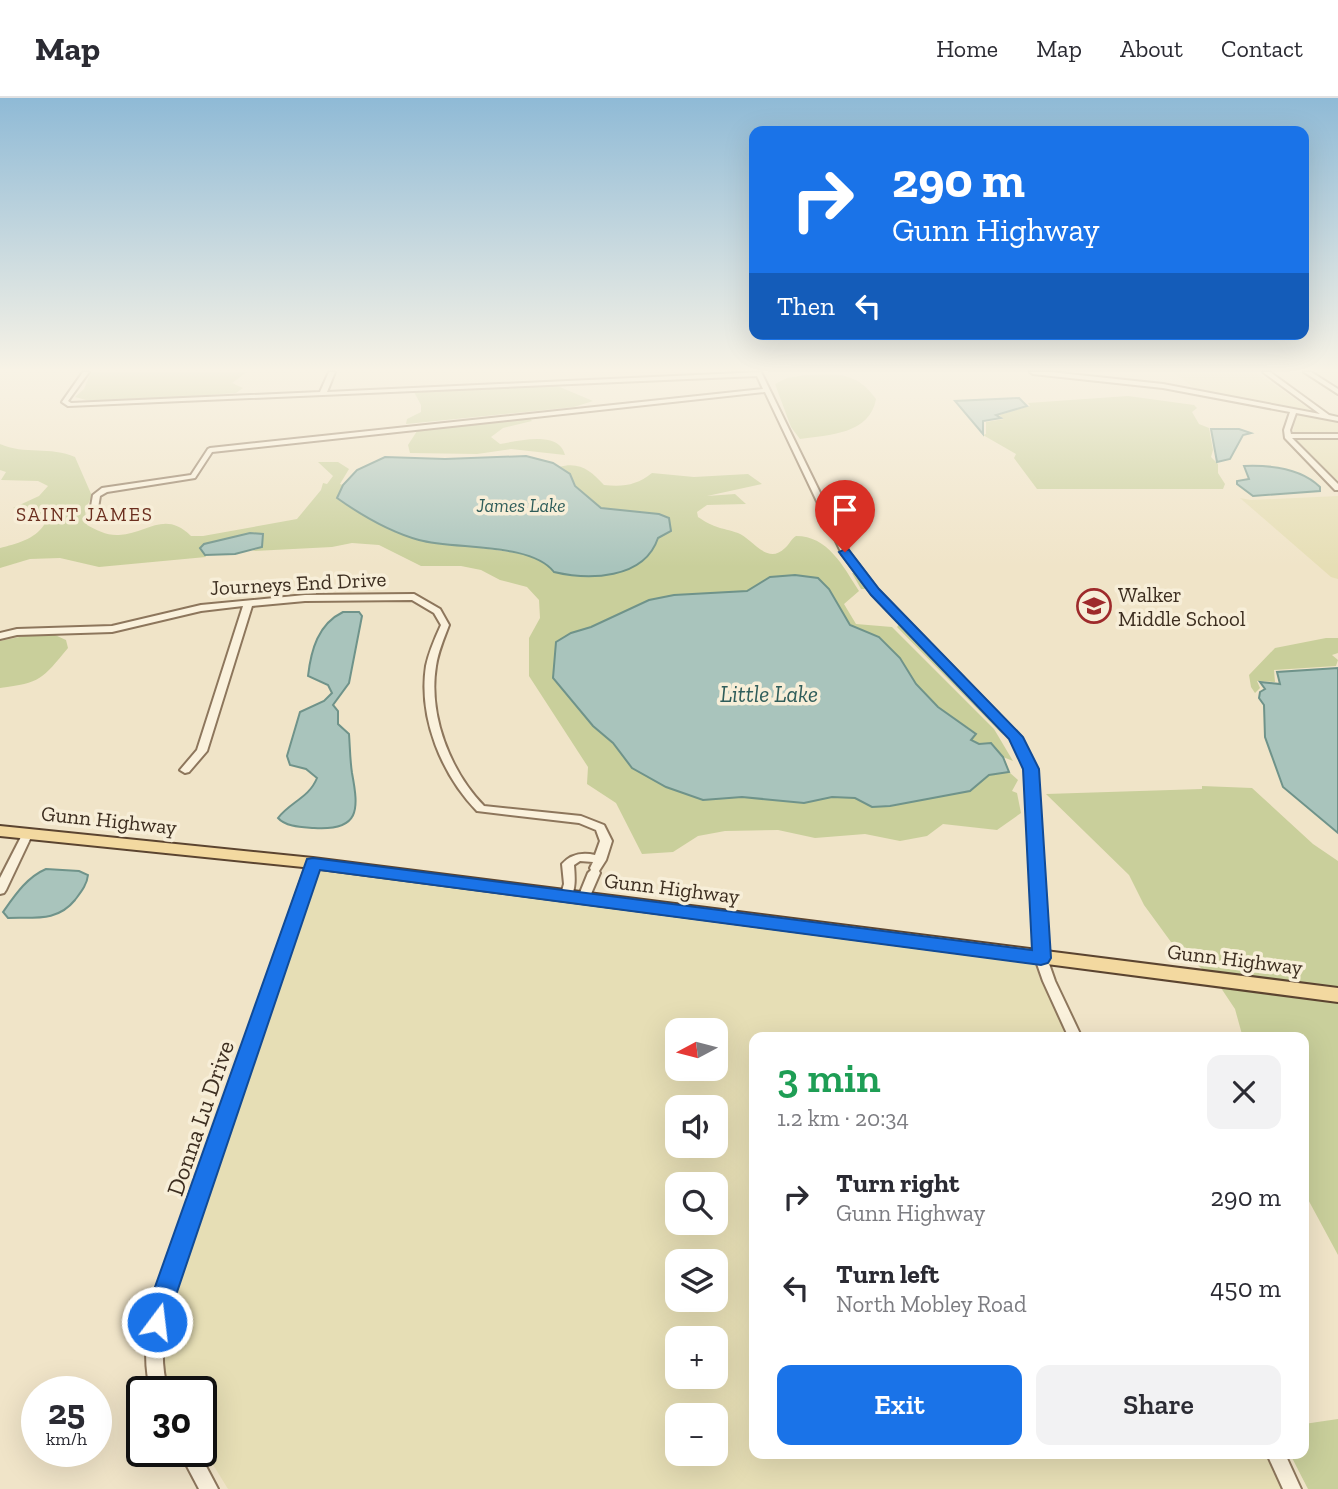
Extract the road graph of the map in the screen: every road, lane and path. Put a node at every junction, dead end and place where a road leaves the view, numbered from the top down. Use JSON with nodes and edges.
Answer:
{"nodes":[{"id":1,"x":331,"y":437,"type":"edge"},
{"id":2,"x":790,"y":437,"type":"edge"},
{"id":3,"x":1288,"y":437,"type":"edge"},
{"id":4,"x":1338,"y":488,"type":"edge"},
{"id":5,"x":94,"y":512,"type":"dead end"},
{"id":6,"x":248,"y":605,"type":"junction"},
{"id":7,"x":0,"y":636,"type":"edge"},
{"id":8,"x":186,"y":770,"type":"dead end"},
{"id":9,"x":0,"y":831,"type":"edge"},
{"id":10,"x":27,"y":835,"type":"junction"},
{"id":11,"x":313,"y":863,"type":"junction"},
{"id":12,"x":597,"y":867,"type":"junction"},
{"id":13,"x":0,"y":890,"type":"edge"},
{"id":14,"x":566,"y":897,"type":"junction"},
{"id":15,"x":583,"y":900,"type":"junction"},
{"id":16,"x":1041,"y":958,"type":"junction"},
{"id":17,"x":1338,"y":995,"type":"edge"},
{"id":18,"x":1073,"y":1032,"type":"edge"},
{"id":19,"x":155,"y":1376,"type":"edge"},
{"id":20,"x":1278,"y":1459,"type":"edge"},
{"id":21,"x":197,"y":1467,"type":"edge"},
{"id":22,"x":209,"y":1489,"type":"edge"},
{"id":23,"x":1292,"y":1489,"type":"edge"}],
"edges":[{"from":1,"to":5,"type":"street"},
{"from":2,"to":16,"type":"street"},
{"from":3,"to":4,"type":"street"},
{"from":6,"to":7,"type":"street","name":"Journeys End Drive"},
{"from":6,"to":8,"type":"street"},
{"from":6,"to":12,"type":"street","name":"Journeys End Drive"},
{"from":9,"to":10,"type":"main road","name":"Gunn Highway"},
{"from":10,"to":11,"type":"main road","name":"Gunn Highway"},
{"from":10,"to":13,"type":"street"},
{"from":11,"to":14,"type":"main road","name":"Gunn Highway"},
{"from":11,"to":19,"type":"street","name":"Donna Lu Drive"},
{"from":12,"to":14,"type":"street"},
{"from":12,"to":15,"type":"street","name":"Journeys End Drive"},
{"from":14,"to":15,"type":"main road","name":"Gunn Highway"},
{"from":15,"to":16,"type":"main road","name":"Gunn Highway"},
{"from":16,"to":17,"type":"main road","name":"Gunn Highway"},
{"from":16,"to":18,"type":"street"},
{"from":20,"to":23,"type":"street"},
{"from":21,"to":22,"type":"street"}]}
